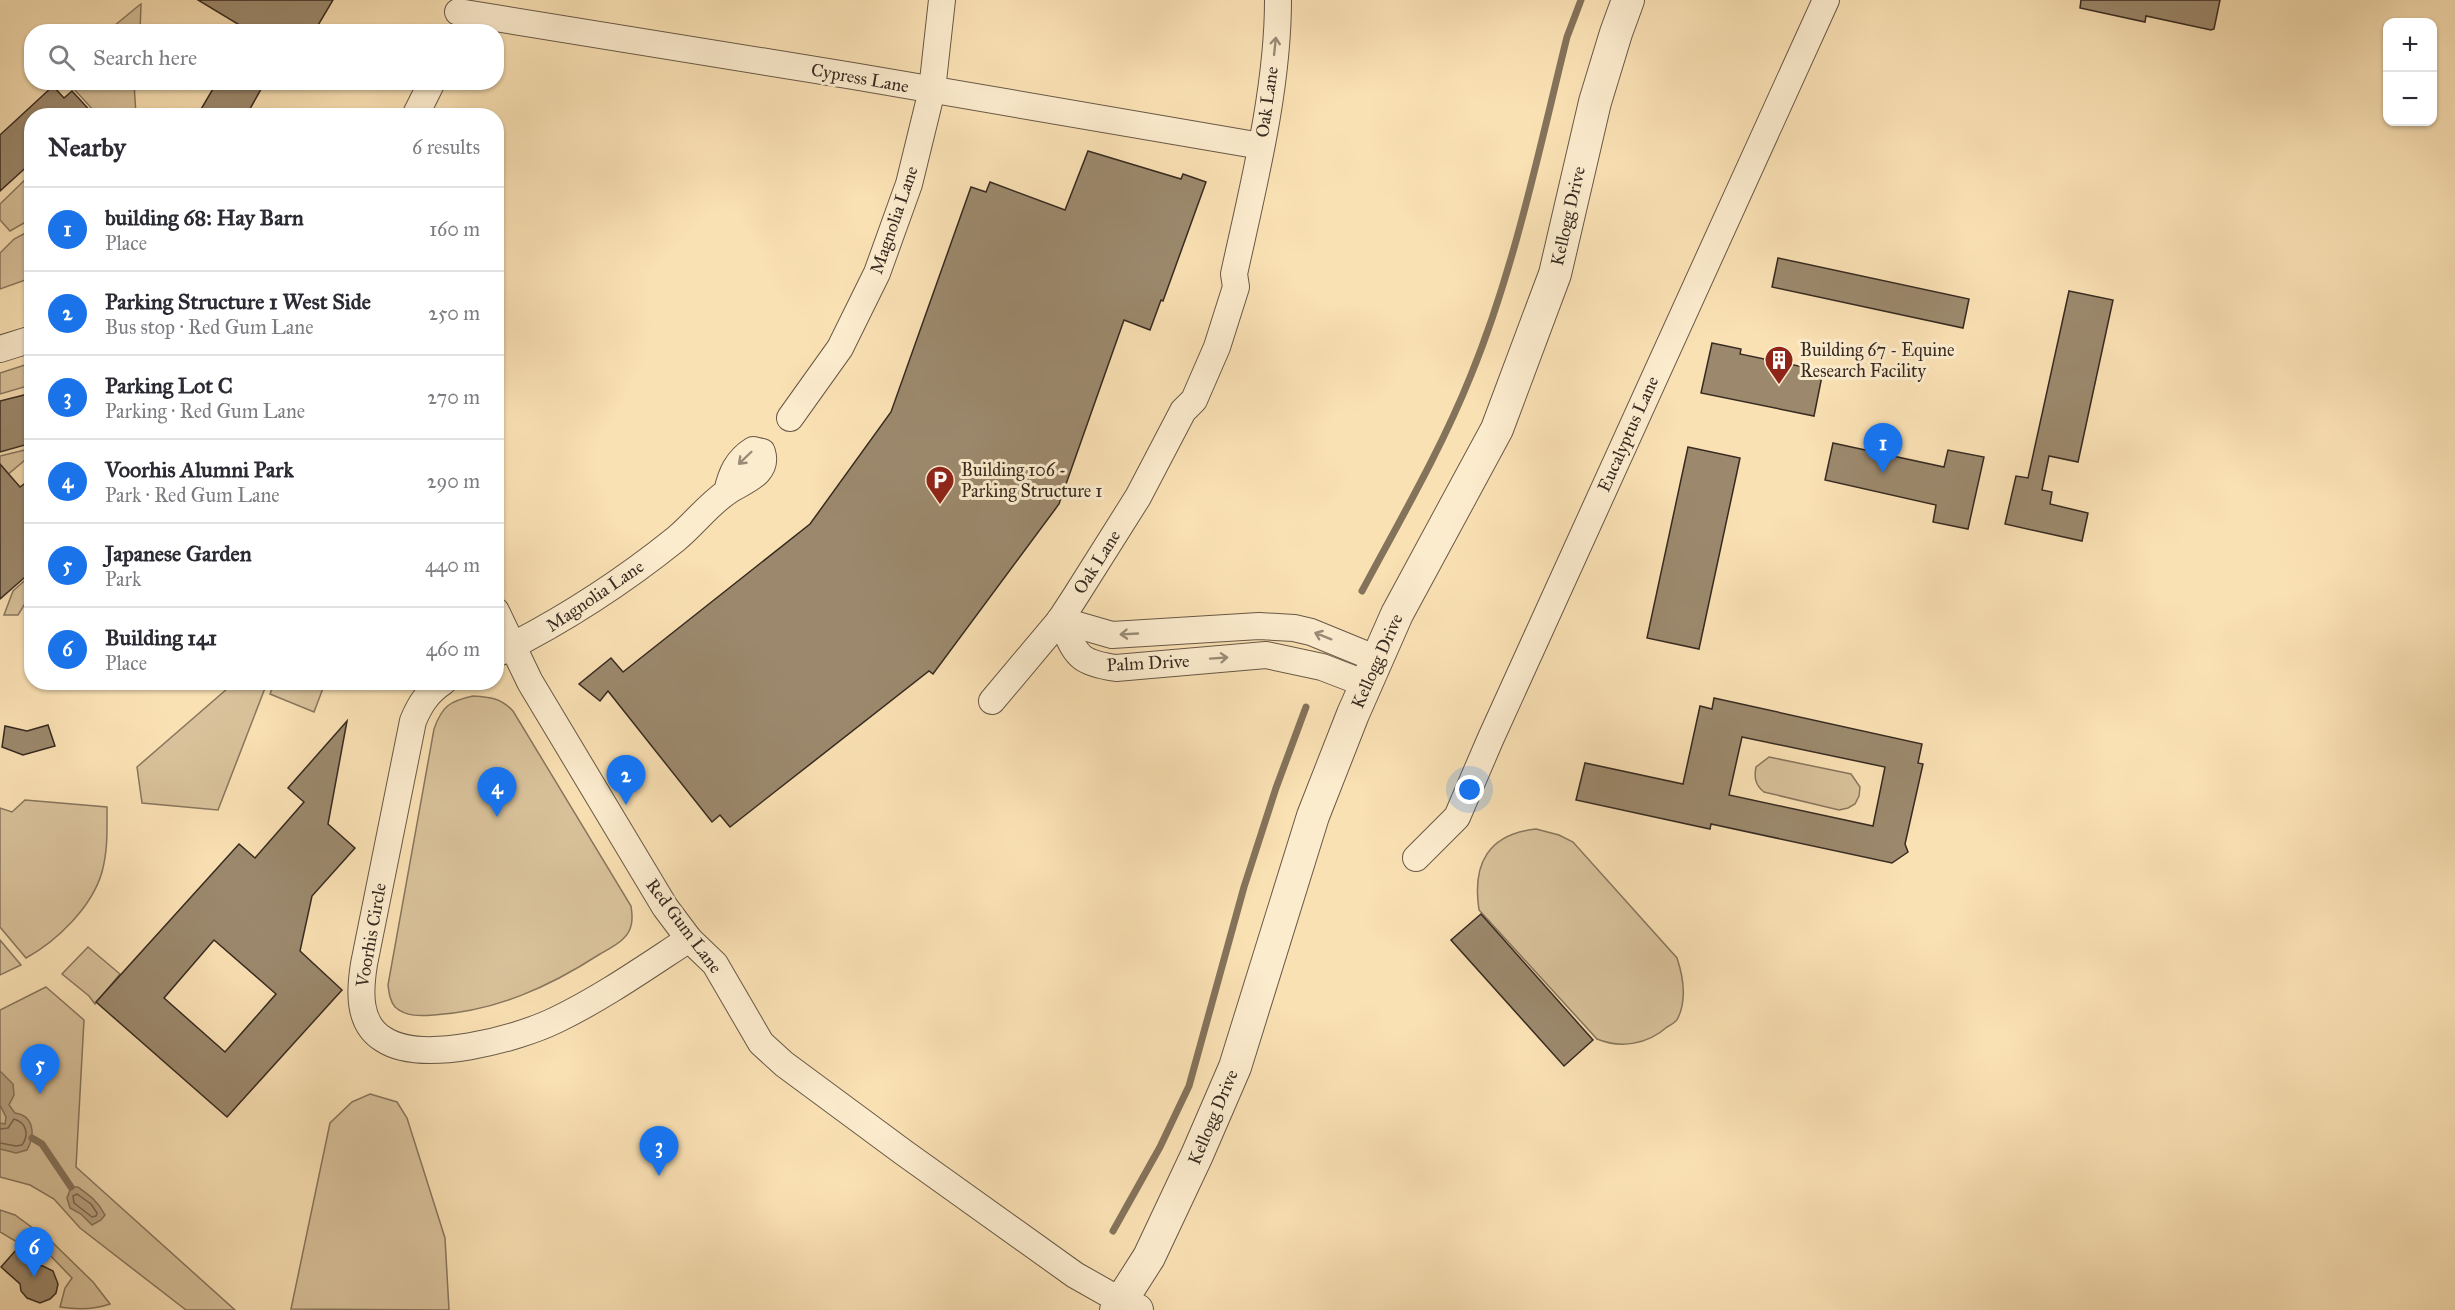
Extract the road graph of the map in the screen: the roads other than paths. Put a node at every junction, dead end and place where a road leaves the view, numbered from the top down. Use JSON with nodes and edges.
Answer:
{"nodes":[{"id":1,"x":942,"y":0,"type":"edge"},
{"id":2,"x":1278,"y":0,"type":"edge"},
{"id":3,"x":1628,"y":0,"type":"edge"},
{"id":4,"x":1826,"y":0,"type":"edge"},
{"id":5,"x":456,"y":15,"type":"edge"},
{"id":6,"x":428,"y":90,"type":"edge"},
{"id":7,"x":932,"y":90,"type":"junction"},
{"id":8,"x":419,"y":108,"type":"edge"},
{"id":9,"x":1261,"y":146,"type":"junction"},
{"id":10,"x":24,"y":342,"type":"edge"},
{"id":11,"x":0,"y":349,"type":"edge"},
{"id":12,"x":790,"y":418,"type":"dead end"},
{"id":13,"x":727,"y":492,"type":"dead end"},
{"id":14,"x":1060,"y":620,"type":"junction"},
{"id":15,"x":505,"y":650,"type":"edge"},
{"id":16,"x":1371,"y":671,"type":"junction"},
{"id":17,"x":433,"y":690,"type":"edge"},
{"id":18,"x":992,"y":701,"type":"dead end"},
{"id":19,"x":1416,"y":858,"type":"dead end"},
{"id":20,"x":689,"y":939,"type":"junction"},
{"id":21,"x":1124,"y":1307,"type":"edge"}],
"edges":[{"from":1,"to":7,"type":"street","name":"Magnolia Lane"},
{"from":9,"to":2,"type":"street","name":"Oak Lane","one_way":true},
{"from":3,"to":16,"type":"street","name":"Kellogg Drive"},
{"from":4,"to":19,"type":"street","name":"Eucalyptus Lane"},
{"from":5,"to":7,"type":"street","name":"Cypress Lane"},
{"from":6,"to":8,"type":"street"},
{"from":7,"to":9,"type":"street","name":"Cypress Lane"},
{"from":7,"to":12,"type":"street","name":"Magnolia Lane"},
{"from":9,"to":14,"type":"street","name":"Oak Lane"},
{"from":10,"to":11,"type":"street"},
{"from":13,"to":15,"type":"street","name":"Magnolia Lane"},
{"from":16,"to":14,"type":"street","name":"Palm Drive","one_way":true},
{"from":14,"to":16,"type":"street","name":"Palm Drive","one_way":true},
{"from":14,"to":18,"type":"street","name":"Oak Lane"},
{"from":15,"to":20,"type":"street","name":"Red Gum Lane"},
{"from":16,"to":21,"type":"street","name":"Kellogg Drive"},
{"from":17,"to":20,"type":"street","name":"Voorhis Circle"},
{"from":20,"to":21,"type":"street","name":"Red Gum Lane"}]}
